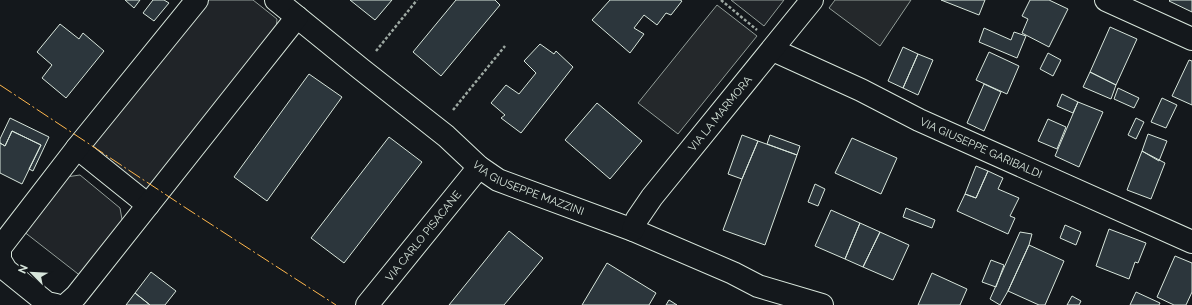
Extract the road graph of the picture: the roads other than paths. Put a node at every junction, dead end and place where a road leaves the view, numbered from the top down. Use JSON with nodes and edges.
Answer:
{"nodes":[{"id":1,"x":197,"y":0,"type":"edge"},
{"id":2,"x":276,"y":0,"type":"edge"},
{"id":3,"x":812,"y":0,"type":"edge"},
{"id":4,"x":1106,"y":0,"type":"edge"},
{"id":5,"x":297,"y":16,"type":"junction"},
{"id":6,"x":1192,"y":39,"type":"edge"},
{"id":7,"x":767,"y":42,"type":"junction"},
{"id":8,"x":77,"y":148,"type":"junction"},
{"id":9,"x":479,"y":167,"type":"junction"},
{"id":10,"x":148,"y":205,"type":"junction"},
{"id":11,"x":633,"y":230,"type":"junction"},
{"id":12,"x":1192,"y":242,"type":"edge"},
{"id":13,"x":56,"y":305,"type":"edge"},
{"id":14,"x":66,"y":305,"type":"edge"},
{"id":15,"x":367,"y":305,"type":"edge"},
{"id":16,"x":822,"y":305,"type":"edge"}],
"edges":[{"from":1,"to":8,"type":"street"},
{"from":2,"to":5,"type":"street","name":"VIA GIUSEPPE MAZZINI"},
{"from":3,"to":7,"type":"street","name":"VIA LA MARMORA"},
{"from":4,"to":6,"type":"street"},
{"from":5,"to":9,"type":"street","name":"VIA GIUSEPPE MAZZINI"},
{"from":5,"to":10,"type":"street"},
{"from":7,"to":11,"type":"street","name":"VIA LA MARMORA"},
{"from":7,"to":12,"type":"street","name":"VIA GIUSEPPE GARIBALDI"},
{"from":8,"to":10,"type":"street"},
{"from":8,"to":13,"type":"street"},
{"from":9,"to":11,"type":"street","name":"VIA GIUSEPPE MAZZINI"},
{"from":9,"to":15,"type":"street","name":"VIA CARLO PISACANE"},
{"from":10,"to":14,"type":"street"},
{"from":11,"to":16,"type":"street","name":"VIA GIUSEPPE MAZZINI"}]}
